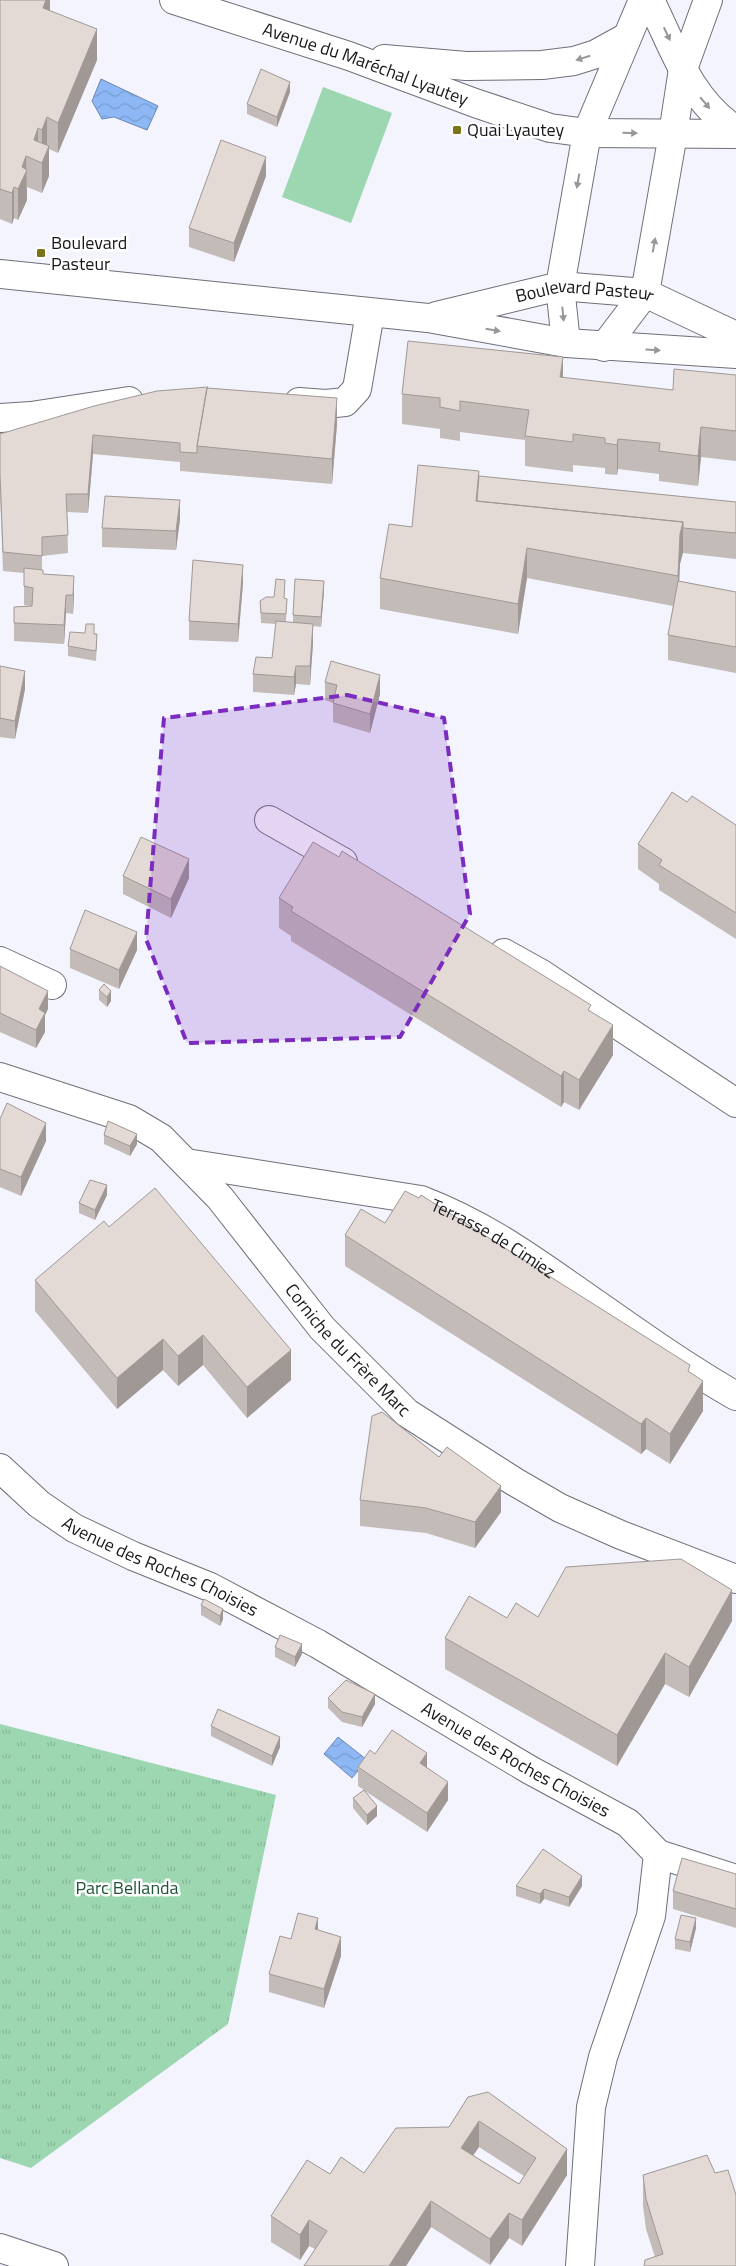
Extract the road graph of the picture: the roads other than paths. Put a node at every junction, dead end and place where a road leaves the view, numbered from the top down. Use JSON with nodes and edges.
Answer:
{"nodes":[{"id":1,"x":174,"y":0,"type":"edge"},
{"id":2,"x":644,"y":2,"type":"edge"},
{"id":3,"x":708,"y":2,"type":"edge"},
{"id":4,"x":627,"y":37,"type":"junction"},
{"id":5,"x":350,"y":56,"type":"junction"},
{"id":6,"x":683,"y":68,"type":"junction"},
{"id":7,"x":736,"y":130,"type":"edge"},
{"id":8,"x":587,"y":133,"type":"junction"},
{"id":9,"x":674,"y":134,"type":"junction"},
{"id":10,"x":736,"y":134,"type":"edge"},
{"id":11,"x":0,"y":274,"type":"edge"},
{"id":12,"x":560,"y":286,"type":"junction"},
{"id":13,"x":645,"y":293,"type":"junction"},
{"id":14,"x":370,"y":313,"type":"junction"},
{"id":15,"x":428,"y":318,"type":"junction"},
{"id":16,"x":736,"y":336,"type":"edge"},
{"id":17,"x":566,"y":343,"type":"junction"},
{"id":18,"x":604,"y":347,"type":"junction"},
{"id":19,"x":736,"y":354,"type":"edge"},
{"id":20,"x":154,"y":398,"type":"edge"},
{"id":21,"x":277,"y":400,"type":"edge"},
{"id":22,"x":0,"y":418,"type":"edge"},
{"id":23,"x":269,"y":820,"type":"dead end"},
{"id":24,"x":362,"y":873,"type":"edge"},
{"id":25,"x":481,"y":940,"type":"edge"},
{"id":26,"x":0,"y":961,"type":"edge"},
{"id":27,"x":52,"y":985,"type":"dead end"},
{"id":28,"x":0,"y":1077,"type":"edge"},
{"id":29,"x":736,"y":1103,"type":"edge"},
{"id":30,"x":186,"y":1163,"type":"junction"},
{"id":31,"x":736,"y":1396,"type":"edge"},
{"id":32,"x":0,"y":1468,"type":"edge"},
{"id":33,"x":736,"y":1579,"type":"edge"},
{"id":34,"x":658,"y":1854,"type":"junction"},
{"id":35,"x":736,"y":1879,"type":"edge"},
{"id":36,"x":0,"y":2248,"type":"edge"},
{"id":37,"x":54,"y":2266,"type":"edge"},
{"id":38,"x":580,"y":2266,"type":"edge"}],
"edges":[{"from":1,"to":5,"type":"street","name":"Avenue du Maréchal Lyautey"},
{"from":2,"to":4,"type":"street"},
{"from":2,"to":6,"type":"street","one_way":true},
{"from":3,"to":6,"type":"street"},
{"from":4,"to":5,"type":"street","one_way":true},
{"from":4,"to":8,"type":"street"},
{"from":5,"to":8,"type":"street","name":"Avenue du Maréchal Lyautey"},
{"from":6,"to":7,"type":"street","one_way":true},
{"from":6,"to":9,"type":"street"},
{"from":8,"to":9,"type":"street","name":"Avenue du Maréchal Lyautey","one_way":true},
{"from":8,"to":12,"type":"street","one_way":true},
{"from":9,"to":10,"type":"street","name":"Avenue du Maréchal Lyautey"},
{"from":13,"to":9,"type":"street","one_way":true},
{"from":11,"to":14,"type":"street","name":"Boulevard Pasteur"},
{"from":12,"to":13,"type":"street","name":"Boulevard Pasteur"},
{"from":12,"to":15,"type":"street","name":"Boulevard Pasteur"},
{"from":12,"to":17,"type":"street","one_way":true},
{"from":13,"to":16,"type":"street","name":"Boulevard Pasteur"},
{"from":13,"to":18,"type":"street"},
{"from":14,"to":15,"type":"street","name":"Boulevard Pasteur"},
{"from":14,"to":21,"type":"street"},
{"from":15,"to":17,"type":"street","name":"Boulevard Pasteur","one_way":true},
{"from":17,"to":18,"type":"street","name":"Boulevard Pasteur"},
{"from":18,"to":19,"type":"street","name":"Boulevard Pasteur","one_way":true},
{"from":20,"to":22,"type":"street"},
{"from":23,"to":24,"type":"street"},
{"from":25,"to":29,"type":"street"},
{"from":26,"to":27,"type":"street"},
{"from":28,"to":30,"type":"street","name":"Corniche du Frère Marc"},
{"from":30,"to":31,"type":"street","name":"Terrasse de Cimiez"},
{"from":30,"to":33,"type":"street","name":"Corniche du Frère Marc"},
{"from":32,"to":34,"type":"street","name":"Avenue des Roches Choisies"},
{"from":34,"to":35,"type":"street"},
{"from":34,"to":38,"type":"street"},
{"from":36,"to":37,"type":"street"}]}
